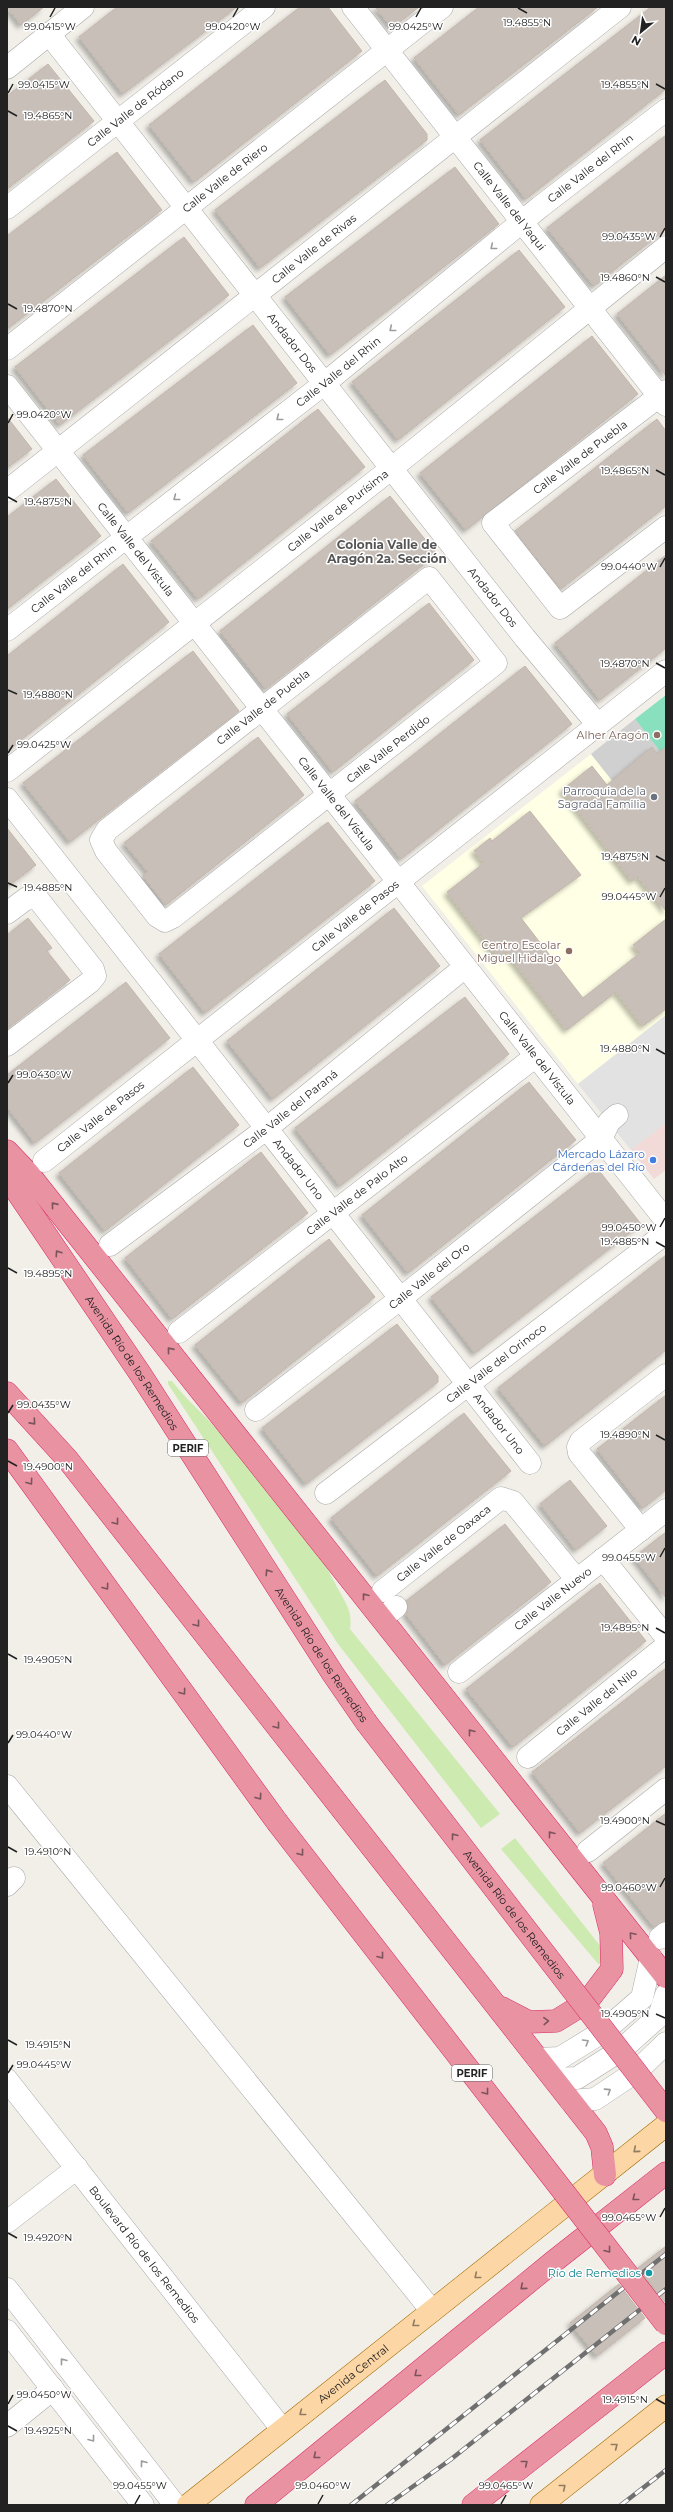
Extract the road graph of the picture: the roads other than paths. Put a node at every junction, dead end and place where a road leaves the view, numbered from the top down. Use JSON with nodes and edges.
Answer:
{"nodes":[{"id":1,"x":83,"y":7,"type":"edge"},
{"id":2,"x":264,"y":7,"type":"edge"},
{"id":3,"x":353,"y":7,"type":"edge"},
{"id":4,"x":442,"y":7,"type":"edge"},
{"id":5,"x":620,"y":7,"type":"edge"},
{"id":6,"x":49,"y":34,"type":"junction"},
{"id":7,"x":387,"y":50,"type":"junction"},
{"id":8,"x":11,"y":57,"type":"edge"},
{"id":9,"x":666,"y":110,"type":"edge"},
{"id":10,"x":118,"y":121,"type":"junction"},
{"id":11,"x":456,"y":137,"type":"junction"},
{"id":12,"x":7,"y":208,"type":"edge"},
{"id":13,"x":187,"y":209,"type":"junction"},
{"id":14,"x":523,"y":223,"type":"junction"},
{"id":15,"x":666,"y":247,"type":"edge"},
{"id":16,"x":256,"y":296,"type":"junction"},
{"id":17,"x":589,"y":307,"type":"junction"},
{"id":18,"x":7,"y":349,"type":"edge"},
{"id":19,"x":325,"y":383,"type":"junction"},
{"id":20,"x":7,"y":386,"type":"edge"},
{"id":21,"x":664,"y":397,"type":"edge"},
{"id":22,"x":58,"y":450,"type":"junction"},
{"id":23,"x":392,"y":468,"type":"junction"},
{"id":24,"x":7,"y":491,"type":"edge"},
{"id":25,"x":666,"y":527,"type":"edge"},
{"id":26,"x":126,"y":536,"type":"junction"},
{"id":27,"x":194,"y":623,"type":"junction"},
{"id":28,"x":7,"y":630,"type":"edge"},
{"id":29,"x":496,"y":663,"type":"joint"},
{"id":30,"x":666,"y":671,"type":"edge"},
{"id":31,"x":261,"y":708,"type":"junction"},
{"id":32,"x":598,"y":725,"type":"junction"},
{"id":33,"x":7,"y":771,"type":"edge"},
{"id":34,"x":330,"y":795,"type":"junction"},
{"id":35,"x":7,"y":799,"type":"edge"},
{"id":36,"x":398,"y":882,"type":"junction"},
{"id":37,"x":7,"y":913,"type":"edge"},
{"id":38,"x":165,"y":921,"type":"joint"},
{"id":39,"x":465,"y":967,"type":"junction"},
{"id":40,"x":197,"y":1041,"type":"junction"},
{"id":41,"x":7,"y":1045,"type":"edge"},
{"id":42,"x":536,"y":1056,"type":"junction"},
{"id":43,"x":617,"y":1115,"type":"dead end"},
{"id":44,"x":266,"y":1129,"type":"junction"},
{"id":45,"x":601,"y":1139,"type":"junction"},
{"id":46,"x":7,"y":1151,"type":"edge"},
{"id":47,"x":44,"y":1161,"type":"dead end"},
{"id":48,"x":7,"y":1177,"type":"edge"},
{"id":49,"x":333,"y":1213,"type":"junction"},
{"id":50,"x":666,"y":1221,"type":"edge"},
{"id":51,"x":666,"y":1233,"type":"edge"},
{"id":52,"x":110,"y":1245,"type":"dead end"},
{"id":53,"x":400,"y":1299,"type":"junction"},
{"id":54,"x":179,"y":1332,"type":"dead end"},
{"id":55,"x":666,"y":1375,"type":"edge"},
{"id":56,"x":467,"y":1384,"type":"junction"},
{"id":57,"x":7,"y":1393,"type":"edge"},
{"id":58,"x":256,"y":1410,"type":"dead end"},
{"id":59,"x":7,"y":1450,"type":"edge"},
{"id":60,"x":530,"y":1463,"type":"dead end"},
{"id":61,"x":326,"y":1493,"type":"dead end"},
{"id":62,"x":666,"y":1510,"type":"edge"},
{"id":63,"x":641,"y":1530,"type":"junction"},
{"id":64,"x":603,"y":1559,"type":"junction"},
{"id":65,"x":577,"y":1580,"type":"junction"},
{"id":66,"x":382,"y":1591,"type":"dead end"},
{"id":67,"x":666,"y":1637,"type":"edge"},
{"id":68,"x":666,"y":1646,"type":"edge"},
{"id":69,"x":459,"y":1672,"type":"dead end"},
{"id":70,"x":528,"y":1757,"type":"dead end"},
{"id":71,"x":7,"y":1786,"type":"edge"},
{"id":72,"x":666,"y":1789,"type":"edge"},
{"id":73,"x":588,"y":1851,"type":"dead end"},
{"id":74,"x":602,"y":1899,"type":"junction"},
{"id":75,"x":651,"y":1958,"type":"junction"},
{"id":76,"x":666,"y":1976,"type":"edge"},
{"id":77,"x":666,"y":1995,"type":"edge"},
{"id":78,"x":498,"y":2006,"type":"junction"},
{"id":79,"x":666,"y":2043,"type":"edge"},
{"id":80,"x":538,"y":2060,"type":"junction"},
{"id":81,"x":554,"y":2079,"type":"junction"},
{"id":82,"x":7,"y":2080,"type":"edge"},
{"id":83,"x":571,"y":2101,"type":"junction"},
{"id":84,"x":666,"y":2111,"type":"edge"},
{"id":85,"x":666,"y":2125,"type":"edge"},
{"id":86,"x":77,"y":2168,"type":"junction"},
{"id":87,"x":666,"y":2174,"type":"edge"},
{"id":88,"x":605,"y":2175,"type":"junction"},
{"id":89,"x":7,"y":2222,"type":"edge"},
{"id":90,"x":7,"y":2289,"type":"edge"},
{"id":91,"x":432,"y":2311,"type":"junction"},
{"id":92,"x":666,"y":2324,"type":"edge"},
{"id":93,"x":7,"y":2331,"type":"edge"},
{"id":94,"x":666,"y":2353,"type":"edge"},
{"id":95,"x":53,"y":2389,"type":"junction"},
{"id":96,"x":666,"y":2406,"type":"edge"},
{"id":97,"x":7,"y":2426,"type":"edge"},
{"id":98,"x":282,"y":2428,"type":"junction"},
{"id":99,"x":143,"y":2505,"type":"edge"},
{"id":100,"x":176,"y":2505,"type":"edge"},
{"id":101,"x":188,"y":2505,"type":"edge"},
{"id":102,"x":256,"y":2505,"type":"edge"},
{"id":103,"x":473,"y":2505,"type":"edge"},
{"id":104,"x":541,"y":2505,"type":"edge"}],
"edges":[{"from":1,"to":6,"type":"street"},
{"from":2,"to":10,"type":"street","name":"Calle Valle de Ródano"},
{"from":3,"to":7,"type":"street","name":"Calle Valle del Yaqui"},
{"from":4,"to":7,"type":"street","name":"Calle Valle de Riero"},
{"from":5,"to":11,"type":"street","name":"Calle Valle de Rivas"},
{"from":6,"to":8,"type":"street"},
{"from":6,"to":10,"type":"street","name":"Andador Dos"},
{"from":7,"to":11,"type":"street","name":"Calle Valle del Yaqui"},
{"from":7,"to":13,"type":"street","name":"Calle Valle de Riero"},
{"from":9,"to":14,"type":"street","name":"Calle Valle del Rhin"},
{"from":10,"to":12,"type":"street","name":"Calle Valle de Ródano"},
{"from":10,"to":13,"type":"street","name":"Andador Dos"},
{"from":11,"to":14,"type":"street","name":"Calle Valle del Yaqui"},
{"from":11,"to":16,"type":"street","name":"Calle Valle de Rivas"},
{"from":13,"to":16,"type":"street","name":"Andador Dos"},
{"from":13,"to":18,"type":"street","name":"Calle Valle de Riero"},
{"from":14,"to":17,"type":"street","name":"Calle Valle del Yaqui"},
{"from":14,"to":19,"type":"street","name":"Calle Valle del Rhin","one_way":true},
{"from":15,"to":17,"type":"street","name":"Calle Valle de Purísima"},
{"from":16,"to":19,"type":"street","name":"Andador Dos"},
{"from":16,"to":22,"type":"street","name":"Calle Valle de Rivas"},
{"from":17,"to":21,"type":"street","name":"Calle Valle del Yaqui"},
{"from":17,"to":23,"type":"street","name":"Calle Valle de Purísima"},
{"from":19,"to":23,"type":"street","name":"Andador Dos"},
{"from":19,"to":26,"type":"street","name":"Calle Valle del Rhin","one_way":true},
{"from":20,"to":22,"type":"street","name":"Calle Valle del Vístula"},
{"from":21,"to":25,"type":"street","name":"Calle Valle de Puebla"},
{"from":22,"to":24,"type":"street","name":"Calle Valle de Rivas"},
{"from":22,"to":26,"type":"street","name":"Calle Valle del Vístula"},
{"from":23,"to":27,"type":"street","name":"Calle Valle de Purísima"},
{"from":23,"to":32,"type":"street","name":"Andador Dos"},
{"from":26,"to":27,"type":"street","name":"Calle Valle del Vístula"},
{"from":26,"to":28,"type":"street","name":"Calle Valle del Rhin"},
{"from":27,"to":31,"type":"street","name":"Calle Valle del Vístula"},
{"from":27,"to":33,"type":"street","name":"Calle Valle de Purísima"},
{"from":29,"to":31,"type":"street","name":"Calle Valle de Puebla"},
{"from":29,"to":34,"type":"street","name":"Calle Valle Perdido"},
{"from":30,"to":32,"type":"street","name":"Calle Valle de Pasos"},
{"from":31,"to":34,"type":"street","name":"Calle Valle del Vístula"},
{"from":31,"to":38,"type":"street","name":"Calle Valle de Puebla"},
{"from":32,"to":36,"type":"street","name":"Calle Valle de Pasos"},
{"from":34,"to":36,"type":"street","name":"Calle Valle del Vístula"},
{"from":34,"to":38,"type":"street","name":"Calle Valle Perdido"},
{"from":35,"to":40,"type":"street","name":"Andador Uno"},
{"from":36,"to":39,"type":"street","name":"Calle Valle del Vístula"},
{"from":36,"to":40,"type":"street","name":"Calle Valle de Pasos"},
{"from":37,"to":41,"type":"street"},
{"from":39,"to":42,"type":"street","name":"Calle Valle del Vístula"},
{"from":39,"to":44,"type":"street","name":"Calle Valle del Paraná"},
{"from":40,"to":44,"type":"street","name":"Andador Uno"},
{"from":40,"to":47,"type":"street","name":"Calle Valle de Pasos"},
{"from":42,"to":45,"type":"street","name":"Calle Valle del Vístula"},
{"from":42,"to":49,"type":"street","name":"Calle Valle de Palo Alto"},
{"from":43,"to":45,"type":"street"},
{"from":44,"to":49,"type":"street","name":"Andador Uno"},
{"from":44,"to":52,"type":"street","name":"Calle Valle del Paraná"},
{"from":45,"to":50,"type":"street","name":"Calle Valle del Vístula"},
{"from":45,"to":53,"type":"street","name":"Calle Valle del Oro"},
{"from":74,"to":46,"type":"highway","one_way":true},
{"from":84,"to":48,"type":"highway","name":"Avenida Río de los Remedios","number":"PERIF","one_way":true,"bridge":true},
{"from":49,"to":53,"type":"street","name":"Andador Uno"},
{"from":49,"to":54,"type":"street","name":"Calle Valle de Palo Alto"},
{"from":51,"to":56,"type":"street","name":"Calle Valle del Orinoco"},
{"from":53,"to":56,"type":"street","name":"Andador Uno"},
{"from":53,"to":58,"type":"street","name":"Calle Valle del Oro"},
{"from":55,"to":63,"type":"street"},
{"from":56,"to":60,"type":"street","name":"Andador Uno"},
{"from":56,"to":61,"type":"street","name":"Calle Valle del Orinoco"},
{"from":57,"to":78,"type":"highway","one_way":true},
{"from":59,"to":92,"type":"highway","number":"PERIF","one_way":true,"bridge":true},
{"from":62,"to":63,"type":"street","name":"Calle Valle Nuevo"},
{"from":63,"to":64,"type":"street","name":"Calle Valle Nuevo"},
{"from":64,"to":65,"type":"street","name":"Calle Valle Nuevo"},
{"from":64,"to":67,"type":"street"},
{"from":65,"to":66,"type":"street","name":"Calle Valle de Oaxaca"},
{"from":65,"to":69,"type":"street","name":"Calle Valle Nuevo"},
{"from":68,"to":70,"type":"street","name":"Calle Valle del Nilo"},
{"from":71,"to":91,"type":"street"},
{"from":72,"to":73,"type":"street"},
{"from":75,"to":74,"type":"highway","one_way":true},
{"from":78,"to":74,"type":"highway","one_way":true},
{"from":75,"to":76,"type":"highway"},
{"from":80,"to":75,"type":"street","one_way":true},
{"from":77,"to":81,"type":"street"},
{"from":78,"to":80,"type":"highway"},
{"from":83,"to":79,"type":"street","one_way":true},
{"from":80,"to":81,"type":"highway"},
{"from":81,"to":83,"type":"highway"},
{"from":82,"to":86,"type":"street","name":"Boulevard Río de los Remedios"},
{"from":83,"to":88,"type":"highway"},
{"from":85,"to":88,"type":"main road","name":"Avenida Central","one_way":true},
{"from":86,"to":89,"type":"street"},
{"from":86,"to":98,"type":"street","name":"Boulevard Río de los Remedios"},
{"from":87,"to":102,"type":"highway","one_way":true},
{"from":88,"to":91,"type":"main road","name":"Avenida Central","one_way":true},
{"from":100,"to":90,"type":"street","one_way":true},
{"from":91,"to":98,"type":"main road","name":"Avenida Central","one_way":true},
{"from":93,"to":95,"type":"street"},
{"from":103,"to":94,"type":"highway","one_way":true},
{"from":95,"to":97,"type":"street"},
{"from":95,"to":99,"type":"street","one_way":true},
{"from":104,"to":96,"type":"main road","one_way":true},
{"from":98,"to":101,"type":"main road","name":"Avenida Central"}]}
